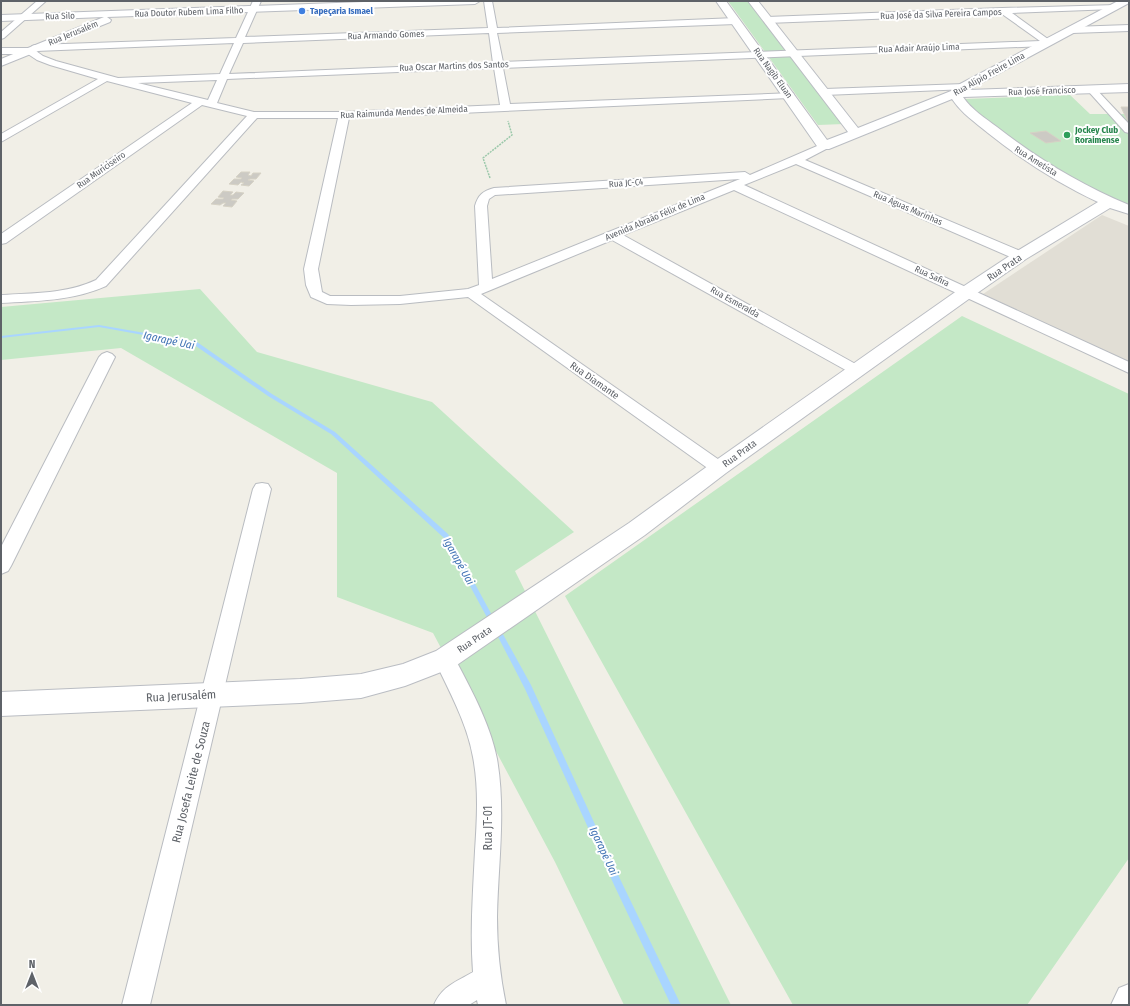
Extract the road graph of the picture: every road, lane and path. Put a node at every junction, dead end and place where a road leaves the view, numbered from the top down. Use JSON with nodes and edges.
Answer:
{"nodes":[{"id":1,"x":42,"y":1,"type":"edge"},
{"id":2,"x":145,"y":1,"type":"edge"},
{"id":3,"x":475,"y":1,"type":"edge"},
{"id":4,"x":488,"y":1,"type":"edge"},
{"id":5,"x":721,"y":1,"type":"edge"},
{"id":6,"x":753,"y":1,"type":"edge"},
{"id":7,"x":990,"y":1,"type":"edge"},
{"id":8,"x":1126,"y":1,"type":"edge"},
{"id":9,"x":256,"y":5,"type":"edge"},
{"id":10,"x":1114,"y":7,"type":"junction"},
{"id":11,"x":1005,"y":12,"type":"junction"},
{"id":12,"x":118,"y":14,"type":"junction"},
{"id":13,"x":1,"y":18,"type":"edge"},
{"id":14,"x":24,"y":18,"type":"junction"},
{"id":15,"x":767,"y":20,"type":"junction"},
{"id":16,"x":736,"y":21,"type":"junction"},
{"id":17,"x":1129,"y":28,"type":"edge"},
{"id":18,"x":493,"y":30,"type":"junction"},
{"id":19,"x":1072,"y":30,"type":"junction"},
{"id":20,"x":1,"y":36,"type":"edge"},
{"id":21,"x":239,"y":41,"type":"junction"},
{"id":22,"x":1047,"y":42,"type":"junction"},
{"id":23,"x":33,"y":49,"type":"junction"},
{"id":24,"x":1,"y":51,"type":"edge"},
{"id":25,"x":792,"y":52,"type":"junction"},
{"id":26,"x":759,"y":54,"type":"junction"},
{"id":27,"x":1,"y":63,"type":"edge"},
{"id":28,"x":497,"y":64,"type":"junction"},
{"id":29,"x":223,"y":76,"type":"junction"},
{"id":30,"x":106,"y":78,"type":"junction"},
{"id":31,"x":117,"y":81,"type":"junction"},
{"id":32,"x":1129,"y":88,"type":"edge"},
{"id":33,"x":1092,"y":90,"type":"junction"},
{"id":34,"x":959,"y":91,"type":"junction"},
{"id":35,"x":825,"y":92,"type":"junction"},
{"id":36,"x":789,"y":95,"type":"junction"},
{"id":37,"x":206,"y":103,"type":"junction"},
{"id":38,"x":505,"y":107,"type":"junction"},
{"id":39,"x":254,"y":115,"type":"junction"},
{"id":40,"x":344,"y":115,"type":"junction"},
{"id":41,"x":1129,"y":130,"type":"edge"},
{"id":42,"x":855,"y":133,"type":"junction"},
{"id":43,"x":1,"y":139,"type":"edge"},
{"id":44,"x":824,"y":146,"type":"junction"},
{"id":45,"x":796,"y":160,"type":"junction"},
{"id":46,"x":758,"y":174,"type":"junction"},
{"id":47,"x":734,"y":185,"type":"junction"},
{"id":48,"x":494,"y":192,"type":"junction"},
{"id":49,"x":1109,"y":202,"type":"junction"},
{"id":50,"x":1129,"y":210,"type":"edge"},
{"id":51,"x":613,"y":235,"type":"junction"},
{"id":52,"x":1,"y":240,"type":"edge"},
{"id":53,"x":1020,"y":256,"type":"junction"},
{"id":54,"x":486,"y":286,"type":"junction"},
{"id":55,"x":967,"y":292,"type":"junction"},
{"id":56,"x":471,"y":293,"type":"junction"},
{"id":57,"x":1,"y":299,"type":"edge"},
{"id":58,"x":107,"y":357,"type":"dead end"},
{"id":59,"x":1129,"y":368,"type":"edge"},
{"id":60,"x":856,"y":370,"type":"junction"},
{"id":61,"x":719,"y":468,"type":"junction"},
{"id":62,"x":262,"y":489,"type":"dead end"},
{"id":63,"x":1,"y":566,"type":"edge"},
{"id":64,"x":445,"y":659,"type":"junction"},
{"id":65,"x":361,"y":686,"type":"joint"},
{"id":66,"x":213,"y":694,"type":"junction"},
{"id":67,"x":1,"y":704,"type":"edge"},
{"id":68,"x":489,"y":992,"type":"edge"},
{"id":69,"x":1129,"y":998,"type":"edge"},
{"id":70,"x":136,"y":1005,"type":"edge"},
{"id":71,"x":448,"y":1005,"type":"edge"},
{"id":72,"x":1125,"y":1005,"type":"edge"}],
"edges":[{"from":1,"to":14,"type":"street"},
{"from":2,"to":12,"type":"street","name":"Rua Jerusalém"},
{"from":3,"to":9,"type":"street","name":"Rua Doutor Rubem Lima Filho"},
{"from":4,"to":18,"type":"street"},
{"from":5,"to":16,"type":"street","name":"Rua Nagib Eluan"},
{"from":6,"to":15,"type":"street"},
{"from":7,"to":11,"type":"street"},
{"from":8,"to":10,"type":"street","name":"Rua Alípio Freire Lima"},
{"from":9,"to":12,"type":"street","name":"Rua Doutor Rubem Lima Filho"},
{"from":9,"to":21,"type":"street"},
{"from":10,"to":11,"type":"street","name":"Rua José da Silva Pereira Campos"},
{"from":10,"to":19,"type":"street","name":"Rua Alípio Freire Lima"},
{"from":11,"to":15,"type":"street","name":"Rua José da Silva Pereira Campos"},
{"from":11,"to":22,"type":"street"},
{"from":12,"to":14,"type":"street","name":"Rua Silo"},
{"from":12,"to":23,"type":"street","name":"Rua Jerusalém"},
{"from":13,"to":14,"type":"street","name":"Rua Silo"},
{"from":14,"to":20,"type":"street"},
{"from":15,"to":25,"type":"street"},
{"from":16,"to":18,"type":"street","name":"Rua Armando Gomes"},
{"from":16,"to":26,"type":"street","name":"Rua Nagib Eluan"},
{"from":17,"to":19,"type":"street"},
{"from":18,"to":21,"type":"street","name":"Rua Armando Gomes"},
{"from":18,"to":28,"type":"street"},
{"from":19,"to":22,"type":"street","name":"Rua Alípio Freire Lima"},
{"from":21,"to":23,"type":"street","name":"Rua Armando Gomes"},
{"from":21,"to":29,"type":"street"},
{"from":22,"to":25,"type":"street","name":"Rua Adair Araújo Lima"},
{"from":22,"to":34,"type":"street","name":"Rua Alípio Freire Lima"},
{"from":23,"to":24,"type":"street","name":"Rua Armando Gomes"},
{"from":23,"to":27,"type":"street","name":"Rua Jerusalém"},
{"from":23,"to":30,"type":"street","name":"Rua Raimunda Mendes de Almeida"},
{"from":25,"to":26,"type":"street","name":"Rua Oscar Martins dos Santos"},
{"from":25,"to":35,"type":"street"},
{"from":26,"to":28,"type":"street","name":"Rua Oscar Martins dos Santos"},
{"from":26,"to":36,"type":"street","name":"Rua Nagib Eluan"},
{"from":28,"to":29,"type":"street","name":"Rua Oscar Martins dos Santos"},
{"from":28,"to":38,"type":"street"},
{"from":29,"to":31,"type":"street","name":"Rua Oscar Martins dos Santos"},
{"from":29,"to":37,"type":"street"},
{"from":30,"to":31,"type":"street","name":"Rua Raimunda Mendes de Almeida"},
{"from":30,"to":43,"type":"street"},
{"from":31,"to":37,"type":"street","name":"Rua Raimunda Mendes de Almeida"},
{"from":32,"to":33,"type":"street","name":"Rua José Francisco"},
{"from":33,"to":34,"type":"street","name":"Rua José Francisco"},
{"from":33,"to":41,"type":"street"},
{"from":34,"to":35,"type":"street"},
{"from":34,"to":42,"type":"street","name":"Rua Alípio Freire Lima"},
{"from":34,"to":49,"type":"street","name":"Rua Ametista"},
{"from":35,"to":42,"type":"street"},
{"from":36,"to":38,"type":"street","name":"Rua Raimunda Mendes de Almeida"},
{"from":36,"to":44,"type":"street","name":"Rua Nagib Eluan"},
{"from":37,"to":39,"type":"street","name":"Rua Raimunda Mendes de Almeida"},
{"from":37,"to":52,"type":"street","name":"Rua Muriciseiro"},
{"from":38,"to":40,"type":"street","name":"Rua Raimunda Mendes de Almeida"},
{"from":38,"to":48,"type":"path"},
{"from":39,"to":40,"type":"street","name":"Rua Raimunda Mendes de Almeida"},
{"from":39,"to":57,"type":"street"},
{"from":40,"to":56,"type":"street","name":"Avenida Abraão Félix de Lima"},
{"from":42,"to":44,"type":"street","name":"Rua Alípio Freire Lima"},
{"from":44,"to":45,"type":"street","name":"Avenida Abraão Félix de Lima"},
{"from":45,"to":46,"type":"street","name":"Avenida Abraão Félix de Lima"},
{"from":45,"to":53,"type":"street","name":"Rua Águas Marinhas"},
{"from":46,"to":47,"type":"street","name":"Avenida Abraão Félix de Lima"},
{"from":46,"to":48,"type":"street","name":"Rua JC-C4"},
{"from":47,"to":51,"type":"street","name":"Avenida Abraão Félix de Lima"},
{"from":47,"to":55,"type":"street","name":"Rua Safira"},
{"from":48,"to":54,"type":"street"},
{"from":49,"to":50,"type":"street","name":"Rua Ametista"},
{"from":49,"to":53,"type":"street","name":"Rua Prata"},
{"from":51,"to":54,"type":"street","name":"Avenida Abraão Félix de Lima"},
{"from":51,"to":60,"type":"street","name":"Rua Esmeralda"},
{"from":53,"to":55,"type":"street","name":"Rua Prata"},
{"from":54,"to":56,"type":"street","name":"Avenida Abraão Félix de Lima"},
{"from":55,"to":59,"type":"street","name":"Rua Safira"},
{"from":55,"to":60,"type":"street","name":"Rua Prata"},
{"from":56,"to":61,"type":"street","name":"Rua Diamante"},
{"from":58,"to":63,"type":"street"},
{"from":60,"to":61,"type":"street","name":"Rua Prata"},
{"from":61,"to":64,"type":"street","name":"Rua Prata"},
{"from":62,"to":66,"type":"street","name":"Rua Josefa Leite de Souza"},
{"from":64,"to":65,"type":"street","name":"Rua Prata"},
{"from":64,"to":68,"type":"street","name":"Rua JT-01"},
{"from":65,"to":66,"type":"street","name":"Rua Jerusalém"},
{"from":66,"to":67,"type":"street","name":"Rua Jerusalém"},
{"from":66,"to":70,"type":"street","name":"Rua Josefa Leite de Souza"},
{"from":68,"to":71,"type":"street"},
{"from":69,"to":72,"type":"street"}]}
